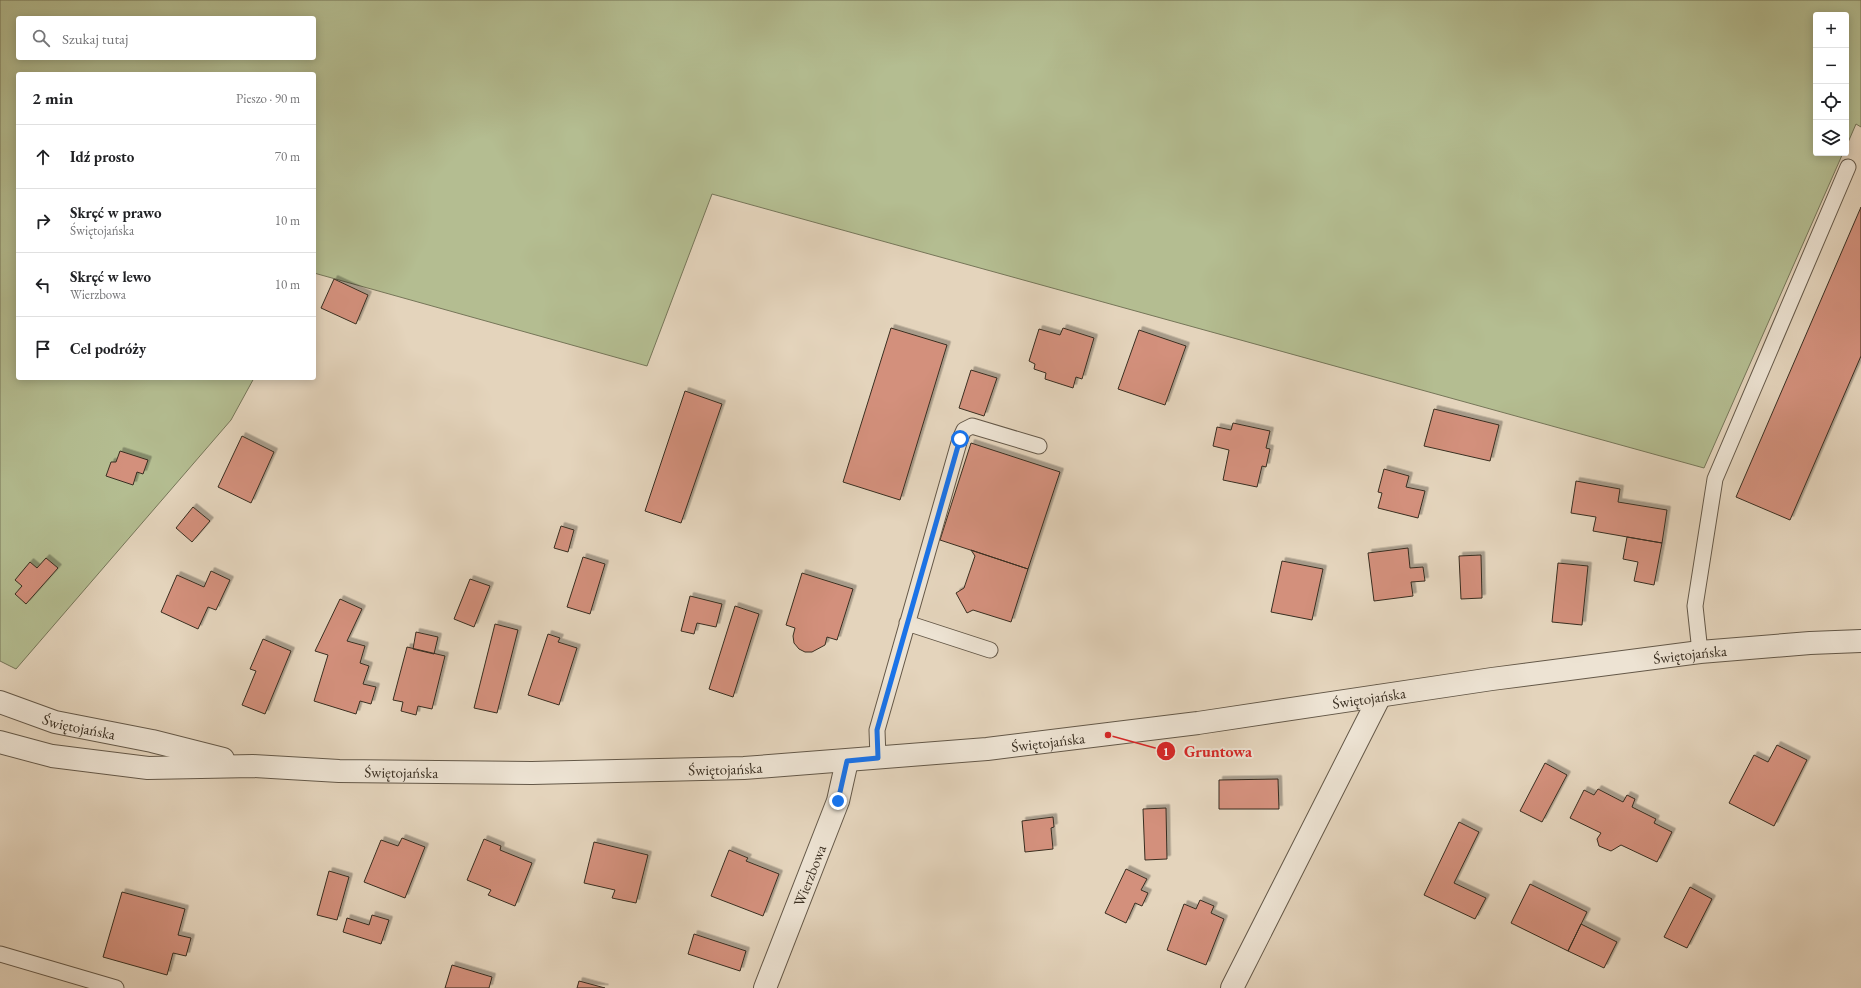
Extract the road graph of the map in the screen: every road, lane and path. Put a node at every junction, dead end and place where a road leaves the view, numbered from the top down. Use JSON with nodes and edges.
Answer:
{"nodes":[{"id":1,"x":1848,"y":167,"type":"dead end"},
{"id":2,"x":1039,"y":446,"type":"dead end"},
{"id":3,"x":907,"y":623,"type":"junction"},
{"id":4,"x":1861,"y":641,"type":"edge"},
{"id":5,"x":990,"y":650,"type":"dead end"},
{"id":6,"x":1700,"y":652,"type":"junction"},
{"id":7,"x":1380,"y":696,"type":"junction"},
{"id":8,"x":0,"y":702,"type":"edge"},
{"id":9,"x":0,"y":742,"type":"edge"},
{"id":10,"x":878,"y":758,"type":"junction"},
{"id":11,"x":847,"y":761,"type":"junction"},
{"id":12,"x":253,"y":766,"type":"junction"},
{"id":13,"x":0,"y":954,"type":"edge"},
{"id":14,"x":116,"y":988,"type":"edge"},
{"id":15,"x":765,"y":988,"type":"edge"},
{"id":16,"x":1232,"y":988,"type":"edge"}],
"edges":[{"from":1,"to":6,"type":"lane"},
{"from":2,"to":3,"type":"lane"},
{"from":3,"to":5,"type":"lane"},
{"from":3,"to":10,"type":"lane"},
{"from":4,"to":6,"type":"street","name":"Świętojańska"},
{"from":6,"to":7,"type":"street","name":"Świętojańska"},
{"from":7,"to":10,"type":"street","name":"Świętojańska"},
{"from":7,"to":16,"type":"street"},
{"from":8,"to":12,"type":"street","name":"Świętojańska"},
{"from":9,"to":12,"type":"street","name":"Świętojańska"},
{"from":10,"to":11,"type":"street","name":"Świętojańska"},
{"from":11,"to":12,"type":"street","name":"Świętojańska"},
{"from":11,"to":15,"type":"street","name":"Wierzbowa"},
{"from":13,"to":14,"type":"lane"}]}
